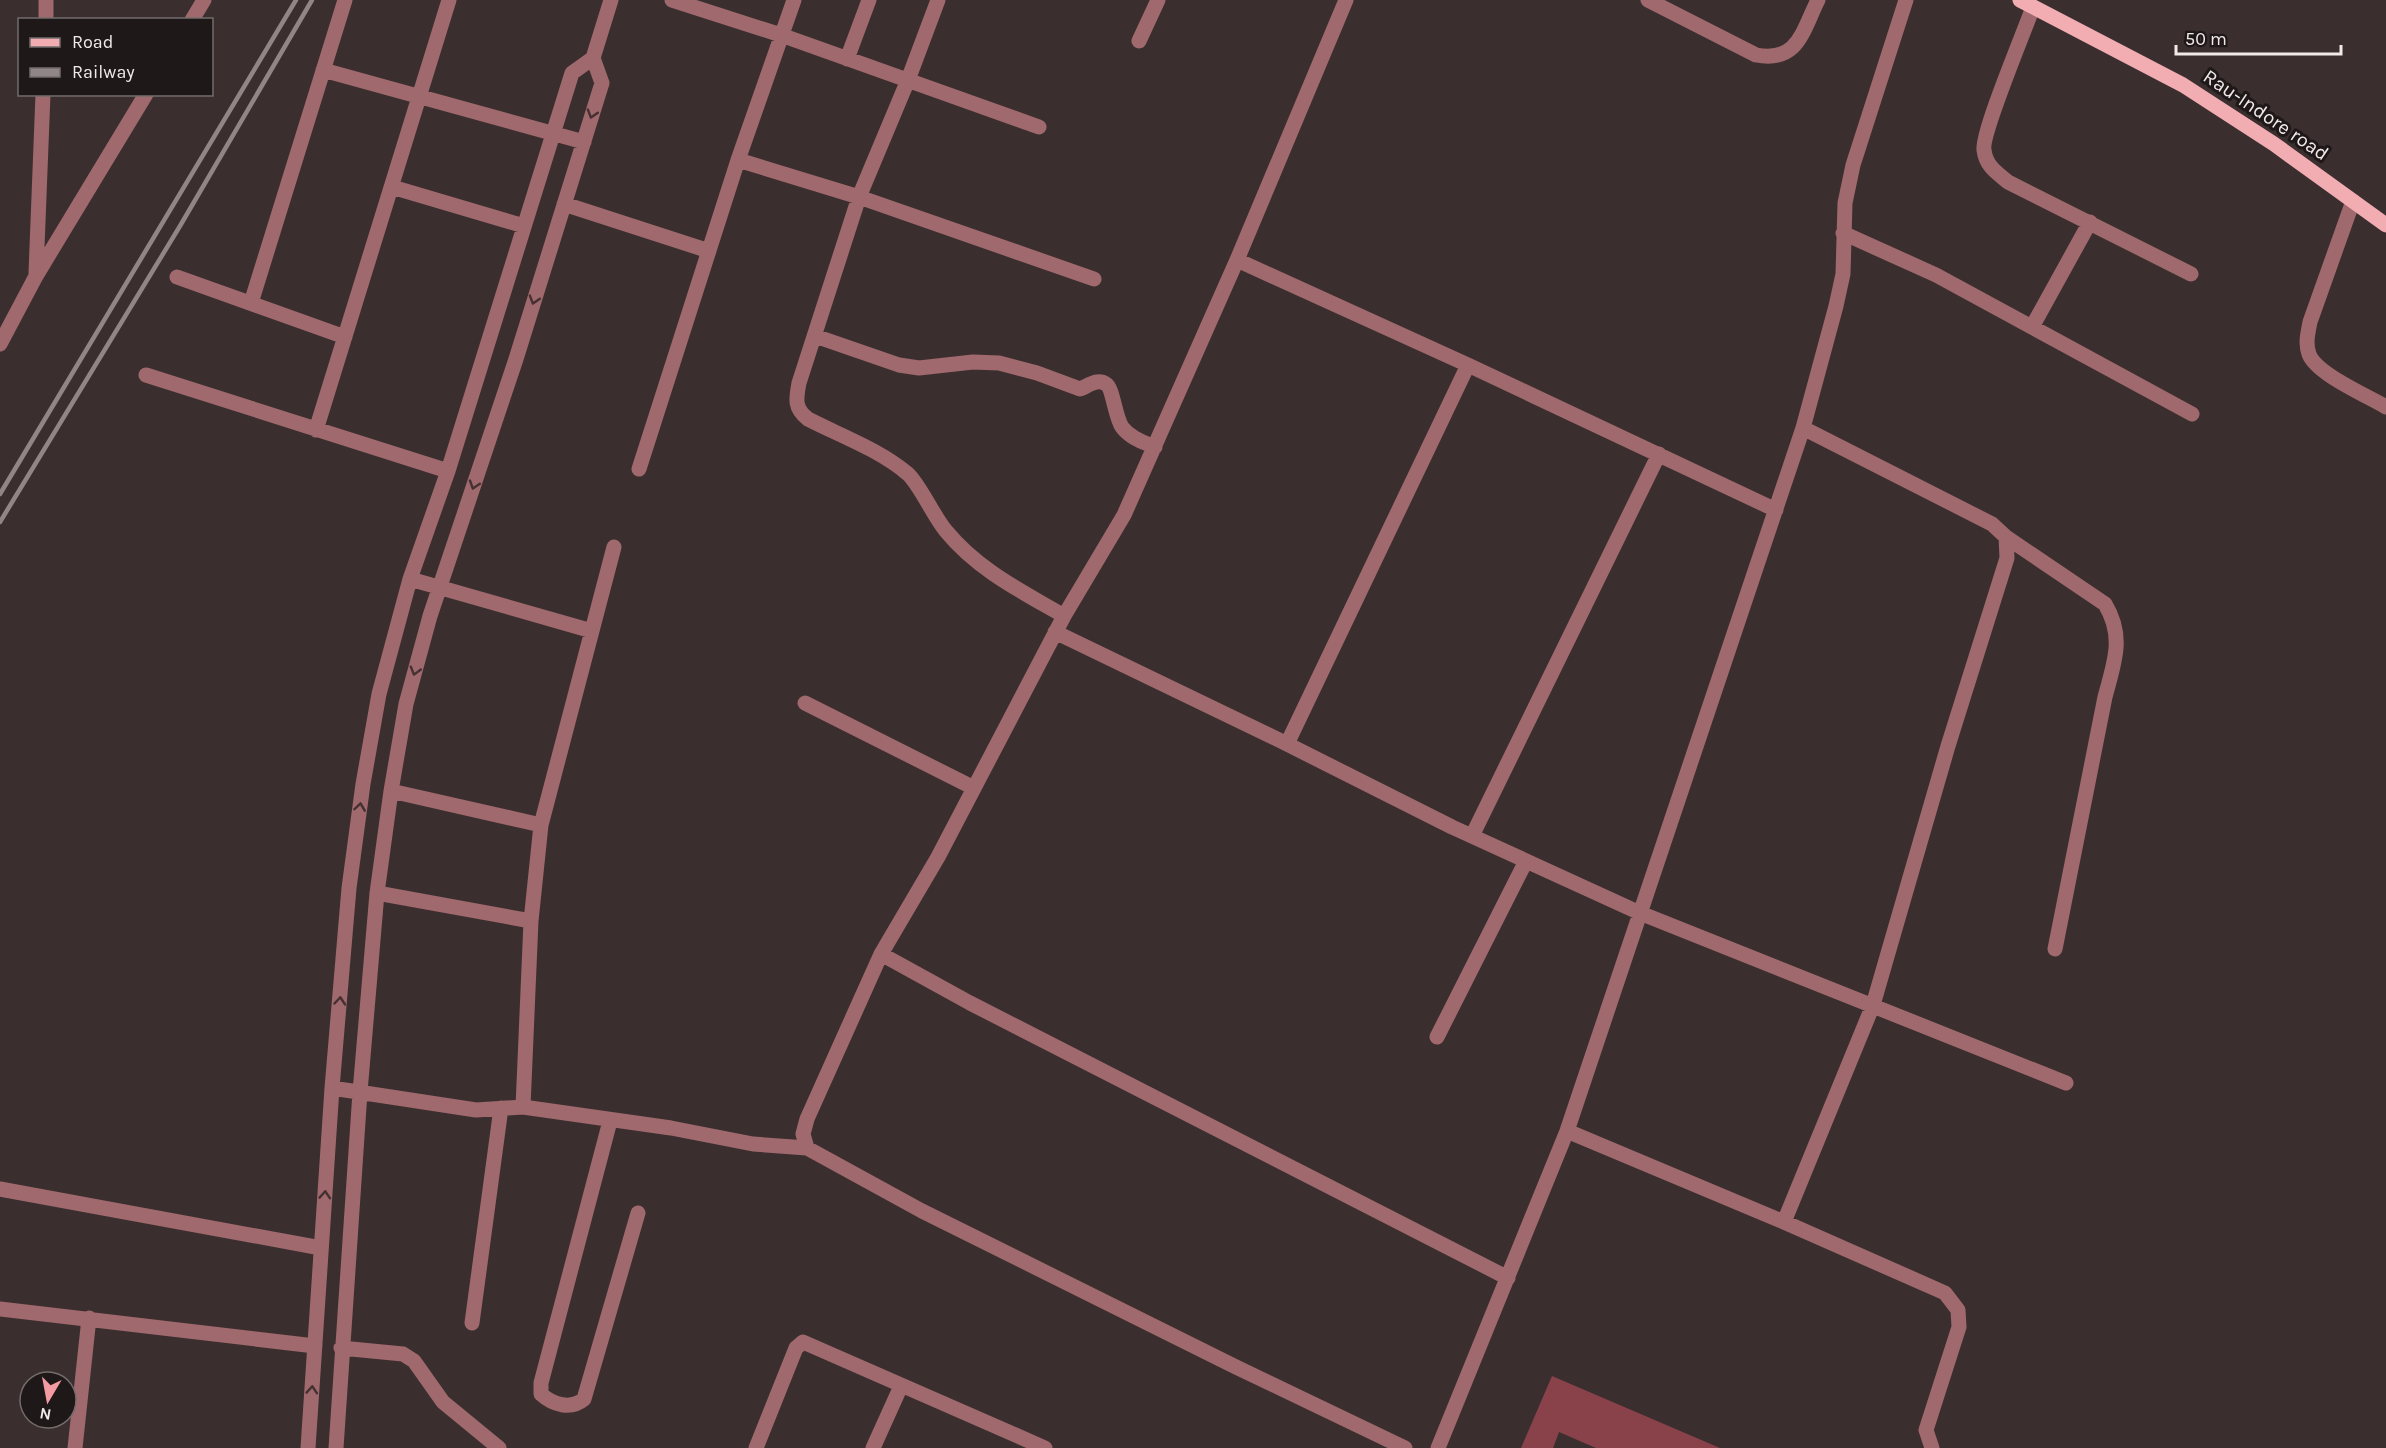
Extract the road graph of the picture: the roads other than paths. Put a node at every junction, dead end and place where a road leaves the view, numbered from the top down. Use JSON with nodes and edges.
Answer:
{"nodes":[{"id":1,"x":46,"y":0,"type":"edge"},
{"id":2,"x":204,"y":0,"type":"edge"},
{"id":3,"x":345,"y":0,"type":"edge"},
{"id":4,"x":449,"y":0,"type":"edge"},
{"id":5,"x":611,"y":0,"type":"edge"},
{"id":6,"x":672,"y":0,"type":"edge"},
{"id":7,"x":794,"y":0,"type":"edge"},
{"id":8,"x":869,"y":0,"type":"edge"},
{"id":9,"x":938,"y":0,"type":"edge"},
{"id":10,"x":1158,"y":0,"type":"edge"},
{"id":11,"x":1346,"y":0,"type":"edge"},
{"id":12,"x":1648,"y":0,"type":"edge"},
{"id":13,"x":1818,"y":0,"type":"edge"},
{"id":14,"x":1906,"y":0,"type":"edge"},
{"id":15,"x":2027,"y":3,"type":"edge"},
{"id":16,"x":46,"y":18,"type":"edge"},
{"id":17,"x":193,"y":18,"type":"edge"},
{"id":18,"x":781,"y":35,"type":"junction"},
{"id":19,"x":1139,"y":41,"type":"dead end"},
{"id":20,"x":594,"y":58,"type":"junction"},
{"id":21,"x":847,"y":59,"type":"junction"},
{"id":22,"x":323,"y":70,"type":"junction"},
{"id":23,"x":908,"y":80,"type":"junction"},
{"id":24,"x":43,"y":96,"type":"edge"},
{"id":25,"x":145,"y":96,"type":"edge"},
{"id":26,"x":420,"y":97,"type":"junction"},
{"id":27,"x":1039,"y":127,"type":"dead end"},
{"id":28,"x":554,"y":133,"type":"junction"},
{"id":29,"x":584,"y":142,"type":"junction"},
{"id":30,"x":738,"y":160,"type":"junction"},
{"id":31,"x":392,"y":187,"type":"junction"},
{"id":32,"x":859,"y":197,"type":"junction"},
{"id":33,"x":2353,"y":201,"type":"junction"},
{"id":34,"x":564,"y":204,"type":"junction"},
{"id":35,"x":2090,"y":222,"type":"junction"},
{"id":36,"x":2386,"y":225,"type":"edge"},
{"id":37,"x":524,"y":226,"type":"junction"},
{"id":38,"x":1843,"y":233,"type":"junction"},
{"id":39,"x":709,"y":251,"type":"junction"},
{"id":40,"x":1237,"y":260,"type":"junction"},
{"id":41,"x":2191,"y":274,"type":"dead end"},
{"id":42,"x":36,"y":276,"type":"junction"},
{"id":43,"x":177,"y":277,"type":"dead end"},
{"id":44,"x":1094,"y":279,"type":"dead end"},
{"id":45,"x":251,"y":303,"type":"junction"},
{"id":46,"x":2032,"y":327,"type":"junction"},
{"id":47,"x":815,"y":336,"type":"junction"},
{"id":48,"x":345,"y":337,"type":"junction"},
{"id":49,"x":0,"y":344,"type":"edge"},
{"id":50,"x":1468,"y":365,"type":"junction"},
{"id":51,"x":146,"y":375,"type":"dead end"},
{"id":52,"x":2386,"y":407,"type":"edge"},
{"id":53,"x":2192,"y":414,"type":"dead end"},
{"id":54,"x":1803,"y":428,"type":"junction"},
{"id":55,"x":316,"y":430,"type":"junction"},
{"id":56,"x":1155,"y":447,"type":"junction"},
{"id":57,"x":1659,"y":454,"type":"junction"},
{"id":58,"x":639,"y":468,"type":"dead end"},
{"id":59,"x":448,"y":471,"type":"junction"},
{"id":60,"x":1776,"y":510,"type":"junction"},
{"id":61,"x":2006,"y":537,"type":"junction"},
{"id":62,"x":614,"y":547,"type":"dead end"},
{"id":63,"x":410,"y":579,"type":"junction"},
{"id":64,"x":440,"y":588,"type":"junction"},
{"id":65,"x":1064,"y":616,"type":"junction"},
{"id":66,"x":592,"y":631,"type":"junction"},
{"id":67,"x":1055,"y":632,"type":"junction"},
{"id":68,"x":806,"y":702,"type":"dead end"},
{"id":69,"x":1287,"y":744,"type":"junction"},
{"id":70,"x":974,"y":788,"type":"junction"},
{"id":71,"x":391,"y":791,"type":"junction"},
{"id":72,"x":542,"y":825,"type":"junction"},
{"id":73,"x":1472,"y":836,"type":"junction"},
{"id":74,"x":1526,"y":861,"type":"junction"},
{"id":75,"x":377,"y":893,"type":"junction"},
{"id":76,"x":1640,"y":913,"type":"junction"},
{"id":77,"x":531,"y":921,"type":"junction"},
{"id":78,"x":2055,"y":949,"type":"dead end"},
{"id":79,"x":881,"y":954,"type":"junction"},
{"id":80,"x":1873,"y":1005,"type":"junction"},
{"id":81,"x":1437,"y":1037,"type":"dead end"},
{"id":82,"x":2066,"y":1083,"type":"dead end"},
{"id":83,"x":332,"y":1088,"type":"junction"},
{"id":84,"x":360,"y":1092,"type":"junction"},
{"id":85,"x":523,"y":1107,"type":"junction"},
{"id":86,"x":501,"y":1108,"type":"junction"},
{"id":87,"x":610,"y":1121,"type":"junction"},
{"id":88,"x":1567,"y":1131,"type":"junction"},
{"id":89,"x":807,"y":1148,"type":"junction"},
{"id":90,"x":0,"y":1189,"type":"edge"},
{"id":91,"x":638,"y":1213,"type":"dead end"},
{"id":92,"x":1784,"y":1222,"type":"junction"},
{"id":93,"x":321,"y":1248,"type":"junction"},
{"id":94,"x":1508,"y":1278,"type":"junction"},
{"id":95,"x":0,"y":1309,"type":"edge"},
{"id":96,"x":89,"y":1318,"type":"junction"},
{"id":97,"x":472,"y":1323,"type":"dead end"},
{"id":98,"x":315,"y":1346,"type":"junction"},
{"id":99,"x":341,"y":1348,"type":"junction"},
{"id":100,"x":901,"y":1386,"type":"junction"},
{"id":101,"x":1022,"y":1443,"type":"edge"},
{"id":102,"x":75,"y":1448,"type":"edge"},
{"id":103,"x":308,"y":1448,"type":"edge"},
{"id":104,"x":336,"y":1448,"type":"edge"},
{"id":105,"x":499,"y":1448,"type":"edge"},
{"id":106,"x":756,"y":1448,"type":"edge"},
{"id":107,"x":873,"y":1448,"type":"edge"},
{"id":108,"x":1046,"y":1448,"type":"edge"},
{"id":109,"x":1405,"y":1448,"type":"edge"},
{"id":110,"x":1438,"y":1448,"type":"edge"},
{"id":111,"x":1932,"y":1448,"type":"edge"}],
"edges":[{"from":1,"to":16,"type":"street"},
{"from":2,"to":17,"type":"street"},
{"from":3,"to":22,"type":"street"},
{"from":4,"to":26,"type":"street"},
{"from":5,"to":20,"type":"street"},
{"from":6,"to":18,"type":"street"},
{"from":7,"to":18,"type":"street"},
{"from":8,"to":21,"type":"street"},
{"from":9,"to":23,"type":"street"},
{"from":10,"to":19,"type":"street"},
{"from":11,"to":40,"type":"street"},
{"from":12,"to":13,"type":"street"},
{"from":14,"to":38,"type":"street"},
{"from":15,"to":33,"type":"main road","name":"Rau-Indore road"},
{"from":15,"to":35,"type":"street"},
{"from":18,"to":21,"type":"street"},
{"from":18,"to":30,"type":"street"},
{"from":20,"to":28,"type":"street"},
{"from":20,"to":29,"type":"street","one_way":true},
{"from":21,"to":23,"type":"street"},
{"from":22,"to":26,"type":"street"},
{"from":22,"to":45,"type":"street"},
{"from":23,"to":27,"type":"street"},
{"from":23,"to":32,"type":"street"},
{"from":24,"to":42,"type":"street"},
{"from":25,"to":42,"type":"street"},
{"from":26,"to":28,"type":"street"},
{"from":26,"to":31,"type":"street"},
{"from":28,"to":29,"type":"street"},
{"from":28,"to":37,"type":"street"},
{"from":29,"to":34,"type":"street"},
{"from":30,"to":32,"type":"street"},
{"from":30,"to":39,"type":"street"},
{"from":31,"to":37,"type":"street"},
{"from":31,"to":48,"type":"street"},
{"from":32,"to":44,"type":"street"},
{"from":32,"to":47,"type":"street"},
{"from":33,"to":36,"type":"main road","name":"Rau-Indore road"},
{"from":33,"to":52,"type":"street"},
{"from":34,"to":39,"type":"street"},
{"from":34,"to":64,"type":"street","one_way":true},
{"from":35,"to":41,"type":"street"},
{"from":35,"to":46,"type":"street"},
{"from":37,"to":59,"type":"street"},
{"from":38,"to":46,"type":"street"},
{"from":38,"to":54,"type":"street"},
{"from":39,"to":58,"type":"street"},
{"from":40,"to":50,"type":"street"},
{"from":40,"to":56,"type":"street"},
{"from":42,"to":49,"type":"street"},
{"from":43,"to":45,"type":"street"},
{"from":45,"to":48,"type":"street"},
{"from":46,"to":53,"type":"street"},
{"from":47,"to":56,"type":"street"},
{"from":47,"to":65,"type":"street"},
{"from":48,"to":55,"type":"street"},
{"from":50,"to":57,"type":"street"},
{"from":50,"to":69,"type":"street"},
{"from":51,"to":55,"type":"street"},
{"from":54,"to":60,"type":"street"},
{"from":54,"to":61,"type":"street"},
{"from":55,"to":59,"type":"street"},
{"from":56,"to":65,"type":"street"},
{"from":57,"to":60,"type":"street"},
{"from":57,"to":73,"type":"street"},
{"from":59,"to":63,"type":"street"},
{"from":60,"to":76,"type":"street"},
{"from":61,"to":78,"type":"street"},
{"from":61,"to":80,"type":"street"},
{"from":62,"to":66,"type":"street"},
{"from":63,"to":64,"type":"street"},
{"from":83,"to":63,"type":"street","one_way":true},
{"from":64,"to":66,"type":"street"},
{"from":64,"to":71,"type":"street","one_way":true},
{"from":65,"to":67,"type":"street"},
{"from":66,"to":72,"type":"street"},
{"from":67,"to":69,"type":"street"},
{"from":67,"to":70,"type":"street"},
{"from":68,"to":70,"type":"street"},
{"from":69,"to":73,"type":"street"},
{"from":70,"to":79,"type":"street"},
{"from":71,"to":72,"type":"street"},
{"from":71,"to":75,"type":"street"},
{"from":72,"to":77,"type":"street"},
{"from":73,"to":74,"type":"street"},
{"from":74,"to":76,"type":"street"},
{"from":74,"to":81,"type":"street"},
{"from":75,"to":77,"type":"street"},
{"from":75,"to":84,"type":"street"},
{"from":76,"to":80,"type":"street"},
{"from":76,"to":88,"type":"street"},
{"from":77,"to":85,"type":"street"},
{"from":79,"to":89,"type":"street"},
{"from":79,"to":94,"type":"street"},
{"from":80,"to":82,"type":"street"},
{"from":80,"to":92,"type":"street"},
{"from":83,"to":84,"type":"street"},
{"from":93,"to":83,"type":"street","one_way":true},
{"from":84,"to":86,"type":"street"},
{"from":84,"to":99,"type":"street"},
{"from":85,"to":86,"type":"street"},
{"from":85,"to":87,"type":"street"},
{"from":86,"to":97,"type":"street"},
{"from":87,"to":89,"type":"street"},
{"from":87,"to":91,"type":"street"},
{"from":88,"to":92,"type":"street"},
{"from":88,"to":94,"type":"street"},
{"from":89,"to":109,"type":"street"},
{"from":90,"to":93,"type":"street"},
{"from":92,"to":111,"type":"street"},
{"from":93,"to":98,"type":"street"},
{"from":94,"to":110,"type":"street"},
{"from":95,"to":96,"type":"street"},
{"from":96,"to":98,"type":"street"},
{"from":96,"to":102,"type":"street"},
{"from":103,"to":98,"type":"street","one_way":true},
{"from":99,"to":104,"type":"street"},
{"from":99,"to":105,"type":"street"},
{"from":100,"to":101,"type":"street"},
{"from":100,"to":106,"type":"street"},
{"from":100,"to":107,"type":"street"},
{"from":101,"to":108,"type":"street"}]}
